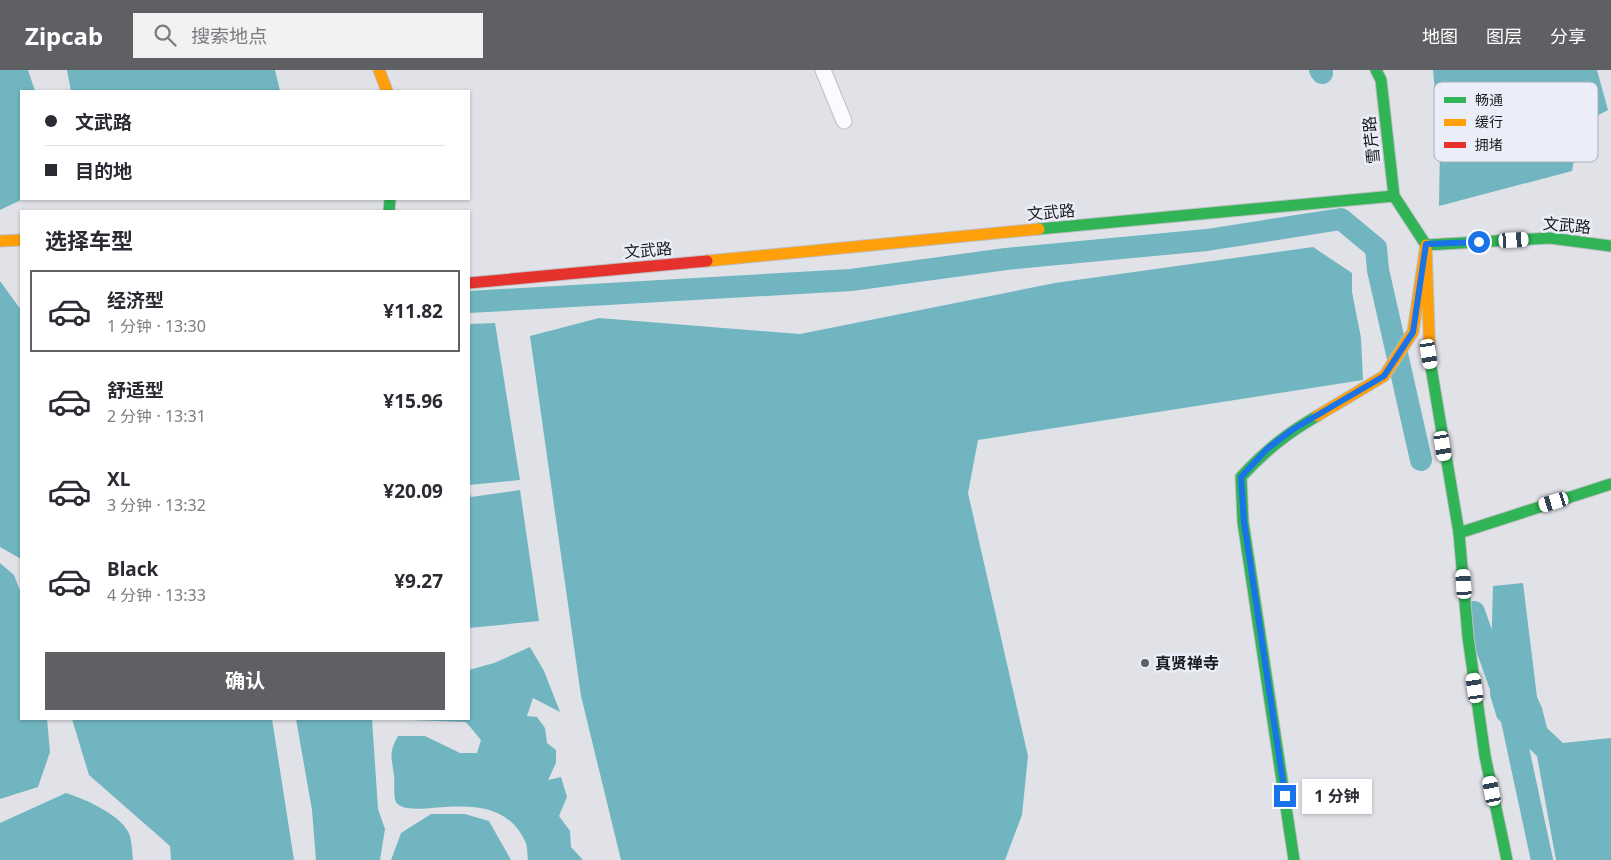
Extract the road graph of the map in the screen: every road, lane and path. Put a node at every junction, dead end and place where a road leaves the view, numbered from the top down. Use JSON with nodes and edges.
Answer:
{"nodes":[{"id":1,"x":379,"y":70,"type":"edge"},
{"id":2,"x":823,"y":70,"type":"edge"},
{"id":3,"x":1379,"y":73,"type":"edge"},
{"id":4,"x":387,"y":90,"type":"edge"},
{"id":5,"x":844,"y":121,"type":"dead end"},
{"id":6,"x":1394,"y":196,"type":"junction"},
{"id":7,"x":20,"y":240,"type":"edge"},
{"id":8,"x":0,"y":241,"type":"edge"},
{"id":9,"x":1426,"y":244,"type":"junction"},
{"id":10,"x":1611,"y":246,"type":"edge"},
{"id":11,"x":470,"y":283,"type":"edge"},
{"id":12,"x":1611,"y":484,"type":"edge"},
{"id":13,"x":1459,"y":532,"type":"junction"},
{"id":14,"x":1294,"y":860,"type":"edge"},
{"id":15,"x":1507,"y":860,"type":"edge"}],
"edges":[{"from":1,"to":4,"type":"street"},
{"from":2,"to":5,"type":"street"},
{"from":3,"to":6,"type":"street","name":"雪芹路"},
{"from":6,"to":9,"type":"street"},
{"from":6,"to":11,"type":"street","name":"文武路"},
{"from":7,"to":8,"type":"street"},
{"from":9,"to":10,"type":"street","name":"文武路"},
{"from":9,"to":13,"type":"street"},
{"from":9,"to":14,"type":"street"},
{"from":12,"to":13,"type":"street"},
{"from":13,"to":15,"type":"street"}]}
